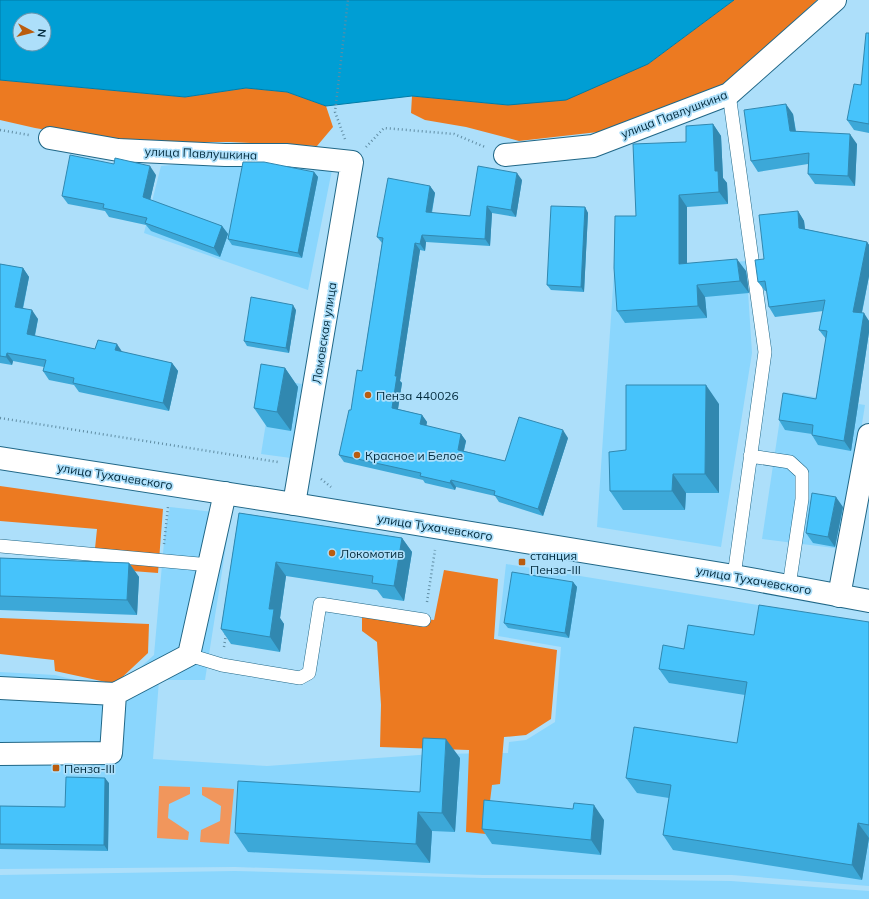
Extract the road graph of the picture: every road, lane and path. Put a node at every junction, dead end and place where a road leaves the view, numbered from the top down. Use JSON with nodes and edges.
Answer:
{"nodes":[{"id":1,"x":348,"y":0,"type":"edge"},
{"id":2,"x":835,"y":0,"type":"edge"},
{"id":3,"x":729,"y":94,"type":"junction"},
{"id":4,"x":335,"y":112,"type":"dead end"},
{"id":5,"x":0,"y":130,"type":"edge"},
{"id":6,"x":50,"y":138,"type":"joint"},
{"id":7,"x":505,"y":155,"type":"joint"},
{"id":8,"x":352,"y":162,"type":"junction"},
{"id":9,"x":0,"y":418,"type":"edge"},
{"id":10,"x":869,"y":435,"type":"edge"},
{"id":11,"x":750,"y":456,"type":"junction"},
{"id":12,"x":0,"y":458,"type":"edge"},
{"id":13,"x":302,"y":466,"type":"junction"},
{"id":14,"x":225,"y":493,"type":"junction"},
{"id":15,"x":169,"y":502,"type":"dead end"},
{"id":16,"x":294,"y":504,"type":"junction"},
{"id":17,"x":0,"y":546,"type":"edge"},
{"id":18,"x":164,"y":547,"type":"dead end"},
{"id":19,"x":428,"y":548,"type":"dead end"},
{"id":20,"x":435,"y":549,"type":"junction"},
{"id":21,"x":442,"y":550,"type":"dead end"},
{"id":22,"x":210,"y":565,"type":"junction"},
{"id":23,"x":734,"y":576,"type":"junction"},
{"id":24,"x":788,"y":586,"type":"junction"},
{"id":25,"x":839,"y":596,"type":"junction"},
{"id":26,"x":869,"y":601,"type":"edge"},
{"id":27,"x":424,"y":620,"type":"joint"},
{"id":28,"x":227,"y":628,"type":"edge"},
{"id":29,"x":189,"y":655,"type":"junction"},
{"id":30,"x":222,"y":665,"type":"junction"},
{"id":31,"x":0,"y":688,"type":"edge"},
{"id":32,"x":115,"y":694,"type":"junction"},
{"id":33,"x":0,"y":754,"type":"edge"}],
"edges":[{"from":1,"to":4,"type":"path"},
{"from":2,"to":3,"type":"street","name":"улица Павлушкина"},
{"from":3,"to":7,"type":"street","name":"улица Павлушкина"},
{"from":3,"to":11,"type":"lane"},
{"from":5,"to":6,"type":"path"},
{"from":6,"to":8,"type":"street","name":"улица Павлушкина"},
{"from":7,"to":8,"type":"path"},
{"from":8,"to":13,"type":"street","name":"Ломовская улица"},
{"from":9,"to":13,"type":"path"},
{"from":10,"to":25,"type":"street"},
{"from":11,"to":23,"type":"lane"},
{"from":11,"to":24,"type":"lane"},
{"from":12,"to":14,"type":"street","name":"улица Тухачевского"},
{"from":13,"to":16,"type":"street","name":"Ломовская улица"},
{"from":14,"to":16,"type":"street","name":"улица Тухачевского"},
{"from":14,"to":22,"type":"street"},
{"from":15,"to":18,"type":"path"},
{"from":16,"to":23,"type":"street","name":"улица Тухачевского"},
{"from":17,"to":22,"type":"lane"},
{"from":19,"to":20,"type":"path"},
{"from":20,"to":21,"type":"path"},
{"from":20,"to":27,"type":"path"},
{"from":22,"to":29,"type":"street"},
{"from":23,"to":24,"type":"street","name":"улица Тухачевского"},
{"from":24,"to":25,"type":"street","name":"улица Тухачевского"},
{"from":25,"to":26,"type":"street","name":"улица Тухачевского"},
{"from":27,"to":30,"type":"lane"},
{"from":28,"to":30,"type":"path"},
{"from":29,"to":30,"type":"lane"},
{"from":29,"to":32,"type":"street"},
{"from":31,"to":32,"type":"street"},
{"from":32,"to":33,"type":"street"}]}
